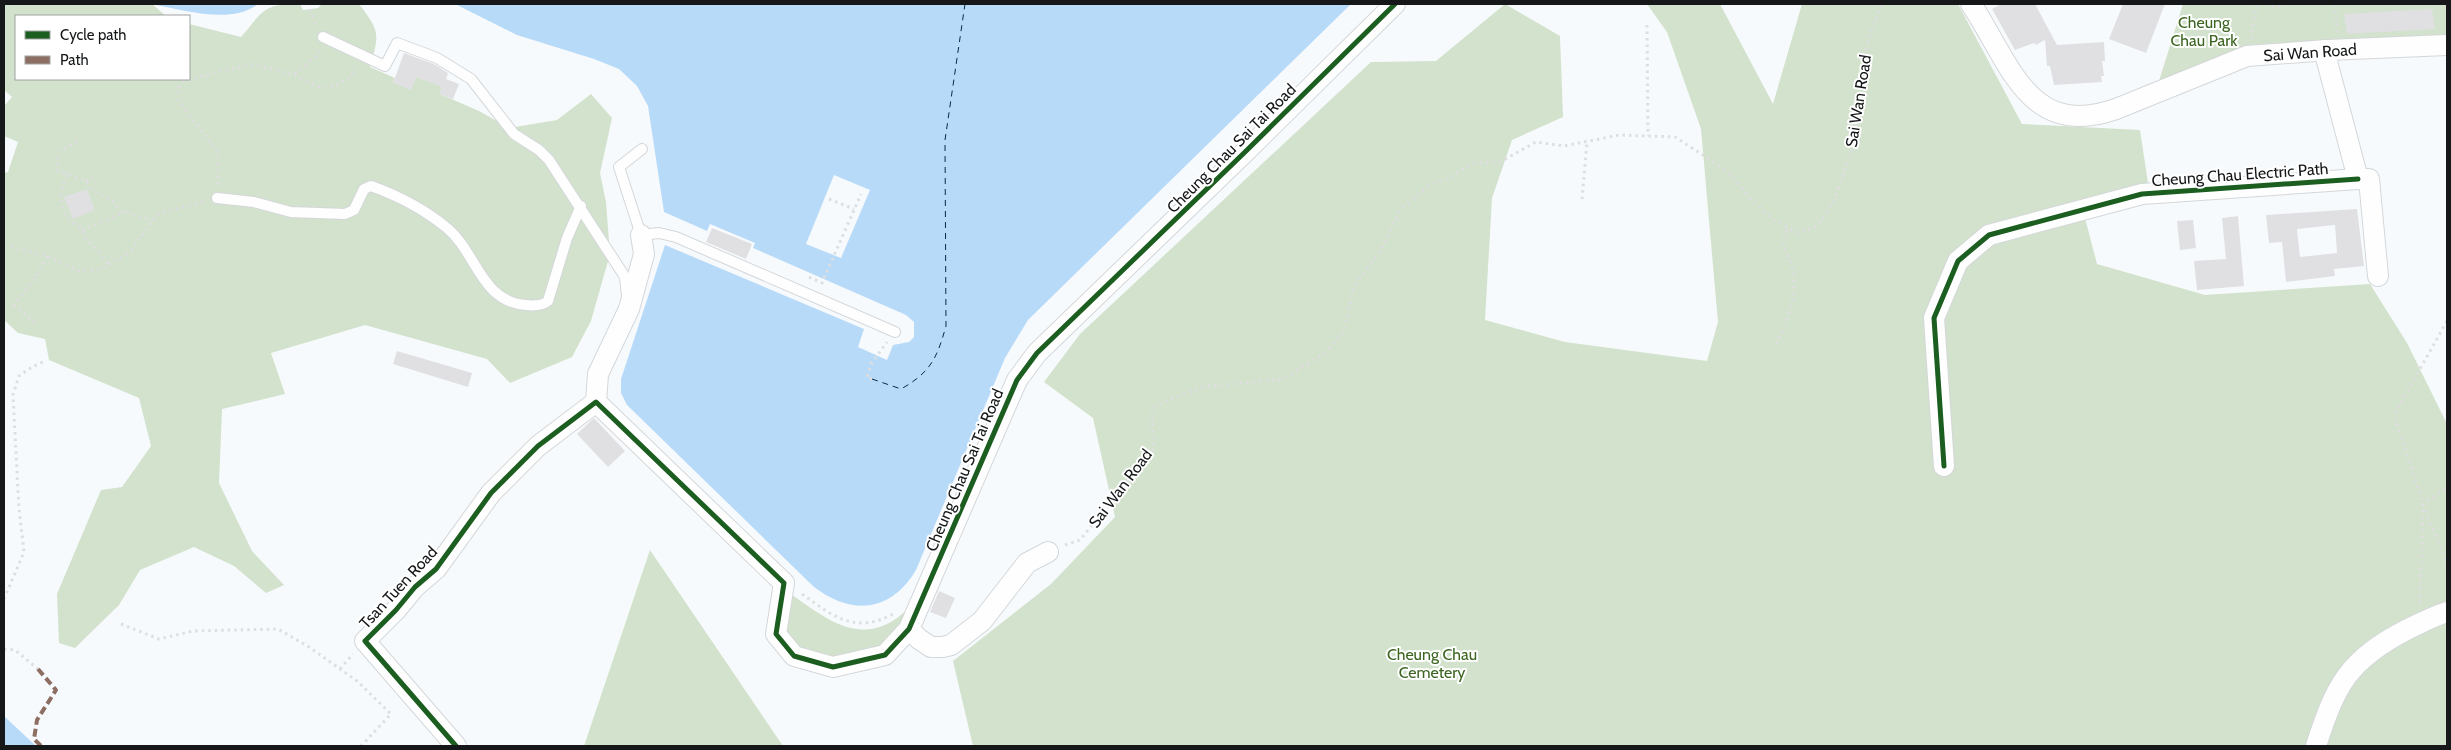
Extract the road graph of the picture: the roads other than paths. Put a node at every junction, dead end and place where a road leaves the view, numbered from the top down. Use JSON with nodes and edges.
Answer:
{"nodes":[{"id":1,"x":1395,"y":4,"type":"edge"},
{"id":2,"x":1971,"y":4,"type":"edge"},
{"id":3,"x":323,"y":37,"type":"road end"},
{"id":4,"x":2447,"y":45,"type":"edge"},
{"id":5,"x":2330,"y":50,"type":"junction"},
{"id":6,"x":642,"y":149,"type":"dead end"},
{"id":7,"x":2358,"y":178,"type":"junction"},
{"id":8,"x":218,"y":198,"type":"road end"},
{"id":9,"x":580,"y":206,"type":"junction"},
{"id":10,"x":641,"y":235,"type":"junction"},
{"id":11,"x":2378,"y":276,"type":"dead end"},
{"id":12,"x":629,"y":309,"type":"junction"},
{"id":13,"x":895,"y":332,"type":"road end"},
{"id":14,"x":596,"y":402,"type":"junction"},
{"id":15,"x":1944,"y":466,"type":"dead end"},
{"id":16,"x":1048,"y":552,"type":"road end"},
{"id":17,"x":2447,"y":612,"type":"edge"},
{"id":18,"x":909,"y":629,"type":"junction"},
{"id":19,"x":456,"y":746,"type":"edge"},
{"id":20,"x":2316,"y":746,"type":"edge"}],
"edges":[{"from":1,"to":18,"type":"street","name":"Cheung Chau Sai Tai Road"},
{"from":2,"to":5,"type":"street","name":"Sai Wan Road"},
{"from":3,"to":9,"type":"lane"},
{"from":4,"to":5,"type":"street","name":"Sai Wan Road"},
{"from":5,"to":7,"type":"street"},
{"from":6,"to":10,"type":"lane"},
{"from":7,"to":11,"type":"street"},
{"from":7,"to":15,"type":"street","name":"Cheung Chau Electric Path"},
{"from":8,"to":9,"type":"lane"},
{"from":9,"to":12,"type":"lane"},
{"from":10,"to":12,"type":"street"},
{"from":10,"to":13,"type":"lane"},
{"from":12,"to":14,"type":"street"},
{"from":14,"to":18,"type":"street","name":"Cheung Chau Sai Tai Road"},
{"from":14,"to":19,"type":"street","name":"Tsan Tuen Road"},
{"from":16,"to":18,"type":"street"},
{"from":17,"to":20,"type":"street"}]}
